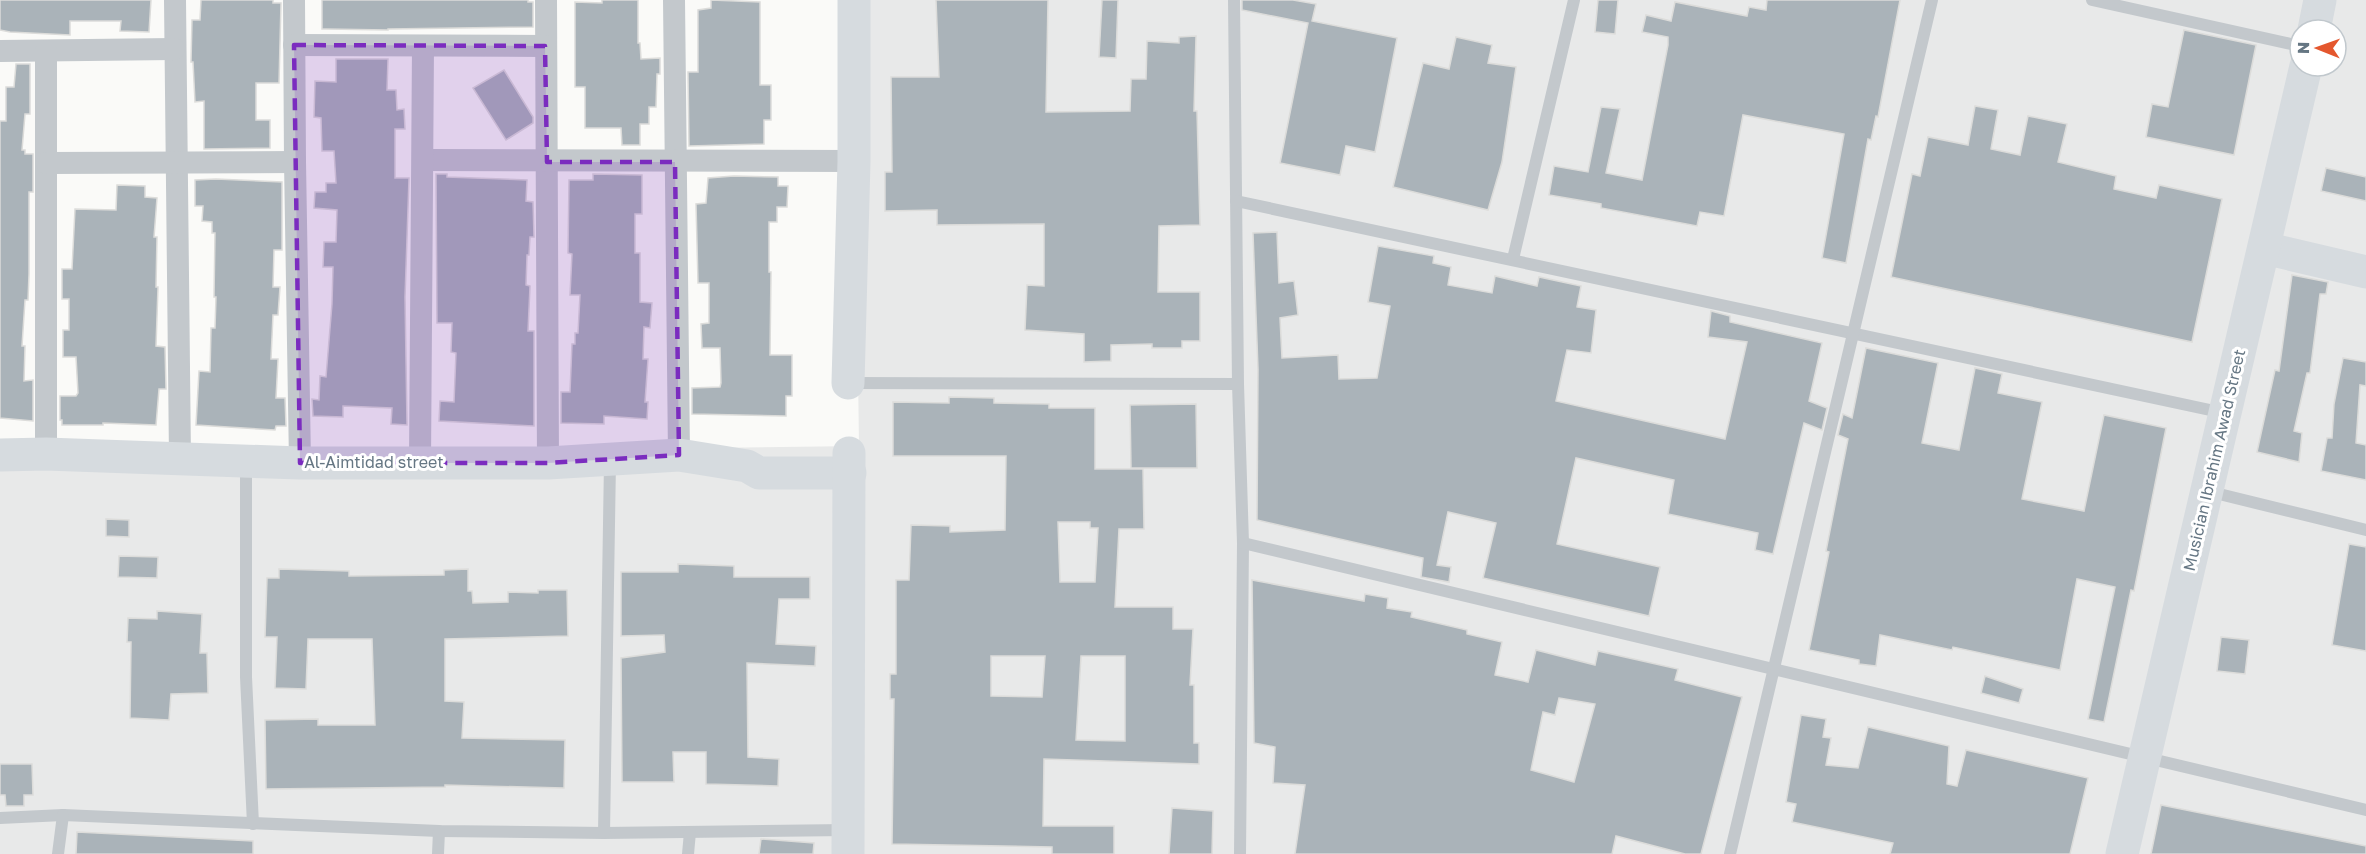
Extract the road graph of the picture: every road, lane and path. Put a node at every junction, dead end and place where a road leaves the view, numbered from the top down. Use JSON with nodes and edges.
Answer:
{"nodes":[{"id":1,"x":175,"y":0,"type":"edge"},
{"id":2,"x":294,"y":0,"type":"edge"},
{"id":3,"x":546,"y":0,"type":"edge"},
{"id":4,"x":674,"y":0,"type":"edge"},
{"id":5,"x":854,"y":0,"type":"edge"},
{"id":6,"x":1234,"y":0,"type":"edge"},
{"id":7,"x":1574,"y":0,"type":"edge"},
{"id":8,"x":1932,"y":0,"type":"edge"},
{"id":9,"x":2092,"y":0,"type":"edge"},
{"id":10,"x":2320,"y":0,"type":"edge"},
{"id":11,"x":2316,"y":18,"type":"edge"},
{"id":12,"x":2288,"y":43,"type":"edge"},
{"id":13,"x":294,"y":45,"type":"junction"},
{"id":14,"x":423,"y":46,"type":"junction"},
{"id":15,"x":545,"y":46,"type":"junction"},
{"id":16,"x":174,"y":49,"type":"junction"},
{"id":17,"x":0,"y":51,"type":"edge"},
{"id":18,"x":46,"y":51,"type":"junction"},
{"id":19,"x":2303,"y":78,"type":"edge"},
{"id":20,"x":423,"y":160,"type":"junction"},
{"id":21,"x":854,"y":161,"type":"junction"},
{"id":22,"x":295,"y":162,"type":"junction"},
{"id":23,"x":547,"y":162,"type":"junction"},
{"id":24,"x":675,"y":162,"type":"junction"},
{"id":25,"x":46,"y":163,"type":"junction"},
{"id":26,"x":176,"y":164,"type":"junction"},
{"id":27,"x":1236,"y":201,"type":"junction"},
{"id":28,"x":2264,"y":248,"type":"junction"},
{"id":29,"x":1513,"y":259,"type":"junction"},
{"id":30,"x":2366,"y":272,"type":"edge"},
{"id":31,"x":1854,"y":332,"type":"junction"},
{"id":32,"x":848,"y":383,"type":"joint"},
{"id":33,"x":1238,"y":384,"type":"junction"},
{"id":34,"x":2225,"y":414,"type":"junction"},
{"id":35,"x":0,"y":454,"type":"edge"},
{"id":36,"x":46,"y":454,"type":"junction"},
{"id":37,"x":679,"y":455,"type":"junction"},
{"id":38,"x":180,"y":459,"type":"junction"},
{"id":39,"x":610,"y":459,"type":"junction"},
{"id":40,"x":246,"y":460,"type":"junction"},
{"id":41,"x":420,"y":462,"type":"junction"},
{"id":42,"x":300,"y":463,"type":"junction"},
{"id":43,"x":548,"y":463,"type":"junction"},
{"id":44,"x":2207,"y":491,"type":"junction"},
{"id":45,"x":2366,"y":530,"type":"edge"},
{"id":46,"x":1243,"y":543,"type":"junction"},
{"id":47,"x":1774,"y":669,"type":"junction"},
{"id":48,"x":2144,"y":758,"type":"junction"},
{"id":49,"x":2366,"y":810,"type":"edge"},
{"id":50,"x":63,"y":815,"type":"junction"},
{"id":51,"x":0,"y":818,"type":"edge"},
{"id":52,"x":253,"y":824,"type":"junction"},
{"id":53,"x":439,"y":831,"type":"junction"},
{"id":54,"x":690,"y":832,"type":"junction"},
{"id":55,"x":604,"y":833,"type":"junction"},
{"id":56,"x":848,"y":842,"type":"edge"},
{"id":57,"x":58,"y":854,"type":"edge"},
{"id":58,"x":438,"y":854,"type":"edge"},
{"id":59,"x":688,"y":854,"type":"edge"},
{"id":60,"x":1240,"y":854,"type":"edge"},
{"id":61,"x":1730,"y":854,"type":"edge"},
{"id":62,"x":2122,"y":854,"type":"edge"}],
"edges":[{"from":1,"to":16,"type":"street"},
{"from":2,"to":13,"type":"street"},
{"from":3,"to":15,"type":"street"},
{"from":4,"to":24,"type":"street"},
{"from":5,"to":21,"type":"street"},
{"from":6,"to":27,"type":"lane"},
{"from":7,"to":29,"type":"lane"},
{"from":8,"to":31,"type":"lane"},
{"from":9,"to":12,"type":"lane"},
{"from":10,"to":11,"type":"street"},
{"from":13,"to":14,"type":"street"},
{"from":13,"to":22,"type":"street"},
{"from":14,"to":15,"type":"street"},
{"from":14,"to":20,"type":"street"},
{"from":15,"to":23,"type":"street"},
{"from":16,"to":18,"type":"street"},
{"from":16,"to":26,"type":"street"},
{"from":17,"to":18,"type":"street"},
{"from":18,"to":25,"type":"street"},
{"from":19,"to":28,"type":"street","name":"Musician Ibrahim Awad Street"},
{"from":20,"to":23,"type":"street"},
{"from":20,"to":41,"type":"street"},
{"from":21,"to":24,"type":"street"},
{"from":21,"to":32,"type":"street"},
{"from":22,"to":26,"type":"street"},
{"from":22,"to":42,"type":"street"},
{"from":23,"to":24,"type":"street"},
{"from":23,"to":43,"type":"street"},
{"from":24,"to":37,"type":"street"},
{"from":25,"to":26,"type":"street"},
{"from":25,"to":36,"type":"street"},
{"from":26,"to":38,"type":"street"},
{"from":27,"to":29,"type":"lane"},
{"from":27,"to":33,"type":"lane"},
{"from":28,"to":30,"type":"street"},
{"from":28,"to":34,"type":"street","name":"Musician Ibrahim Awad Street"},
{"from":29,"to":31,"type":"lane"},
{"from":31,"to":34,"type":"lane"},
{"from":31,"to":47,"type":"lane"},
{"from":32,"to":33,"type":"lane"},
{"from":33,"to":46,"type":"lane"},
{"from":34,"to":44,"type":"street","name":"Musician Ibrahim Awad Street"},
{"from":35,"to":36,"type":"street","name":"Al-Aimtidad street"},
{"from":36,"to":38,"type":"street","name":"Al-Aimtidad street"},
{"from":37,"to":39,"type":"street","name":"Al-Aimtidad street"},
{"from":37,"to":56,"type":"street","name":"Al-Aimtidad street"},
{"from":38,"to":40,"type":"street","name":"Al-Aimtidad street"},
{"from":39,"to":43,"type":"street","name":"Al-Aimtidad street"},
{"from":39,"to":55,"type":"lane"},
{"from":40,"to":42,"type":"street","name":"Al-Aimtidad street"},
{"from":40,"to":52,"type":"lane"},
{"from":41,"to":42,"type":"street","name":"Al-Aimtidad street"},
{"from":41,"to":43,"type":"street","name":"Al-Aimtidad street"},
{"from":44,"to":45,"type":"lane"},
{"from":44,"to":48,"type":"street","name":"Musician Ibrahim Awad Street"},
{"from":46,"to":47,"type":"lane"},
{"from":46,"to":60,"type":"lane"},
{"from":47,"to":48,"type":"lane"},
{"from":47,"to":61,"type":"lane"},
{"from":48,"to":49,"type":"lane"},
{"from":48,"to":62,"type":"street","name":"Musician Ibrahim Awad Street"},
{"from":50,"to":51,"type":"lane"},
{"from":50,"to":52,"type":"lane"},
{"from":50,"to":57,"type":"lane"},
{"from":52,"to":53,"type":"lane"},
{"from":53,"to":55,"type":"lane"},
{"from":53,"to":58,"type":"lane"},
{"from":54,"to":55,"type":"lane"},
{"from":54,"to":56,"type":"lane"},
{"from":54,"to":59,"type":"lane"}]}
